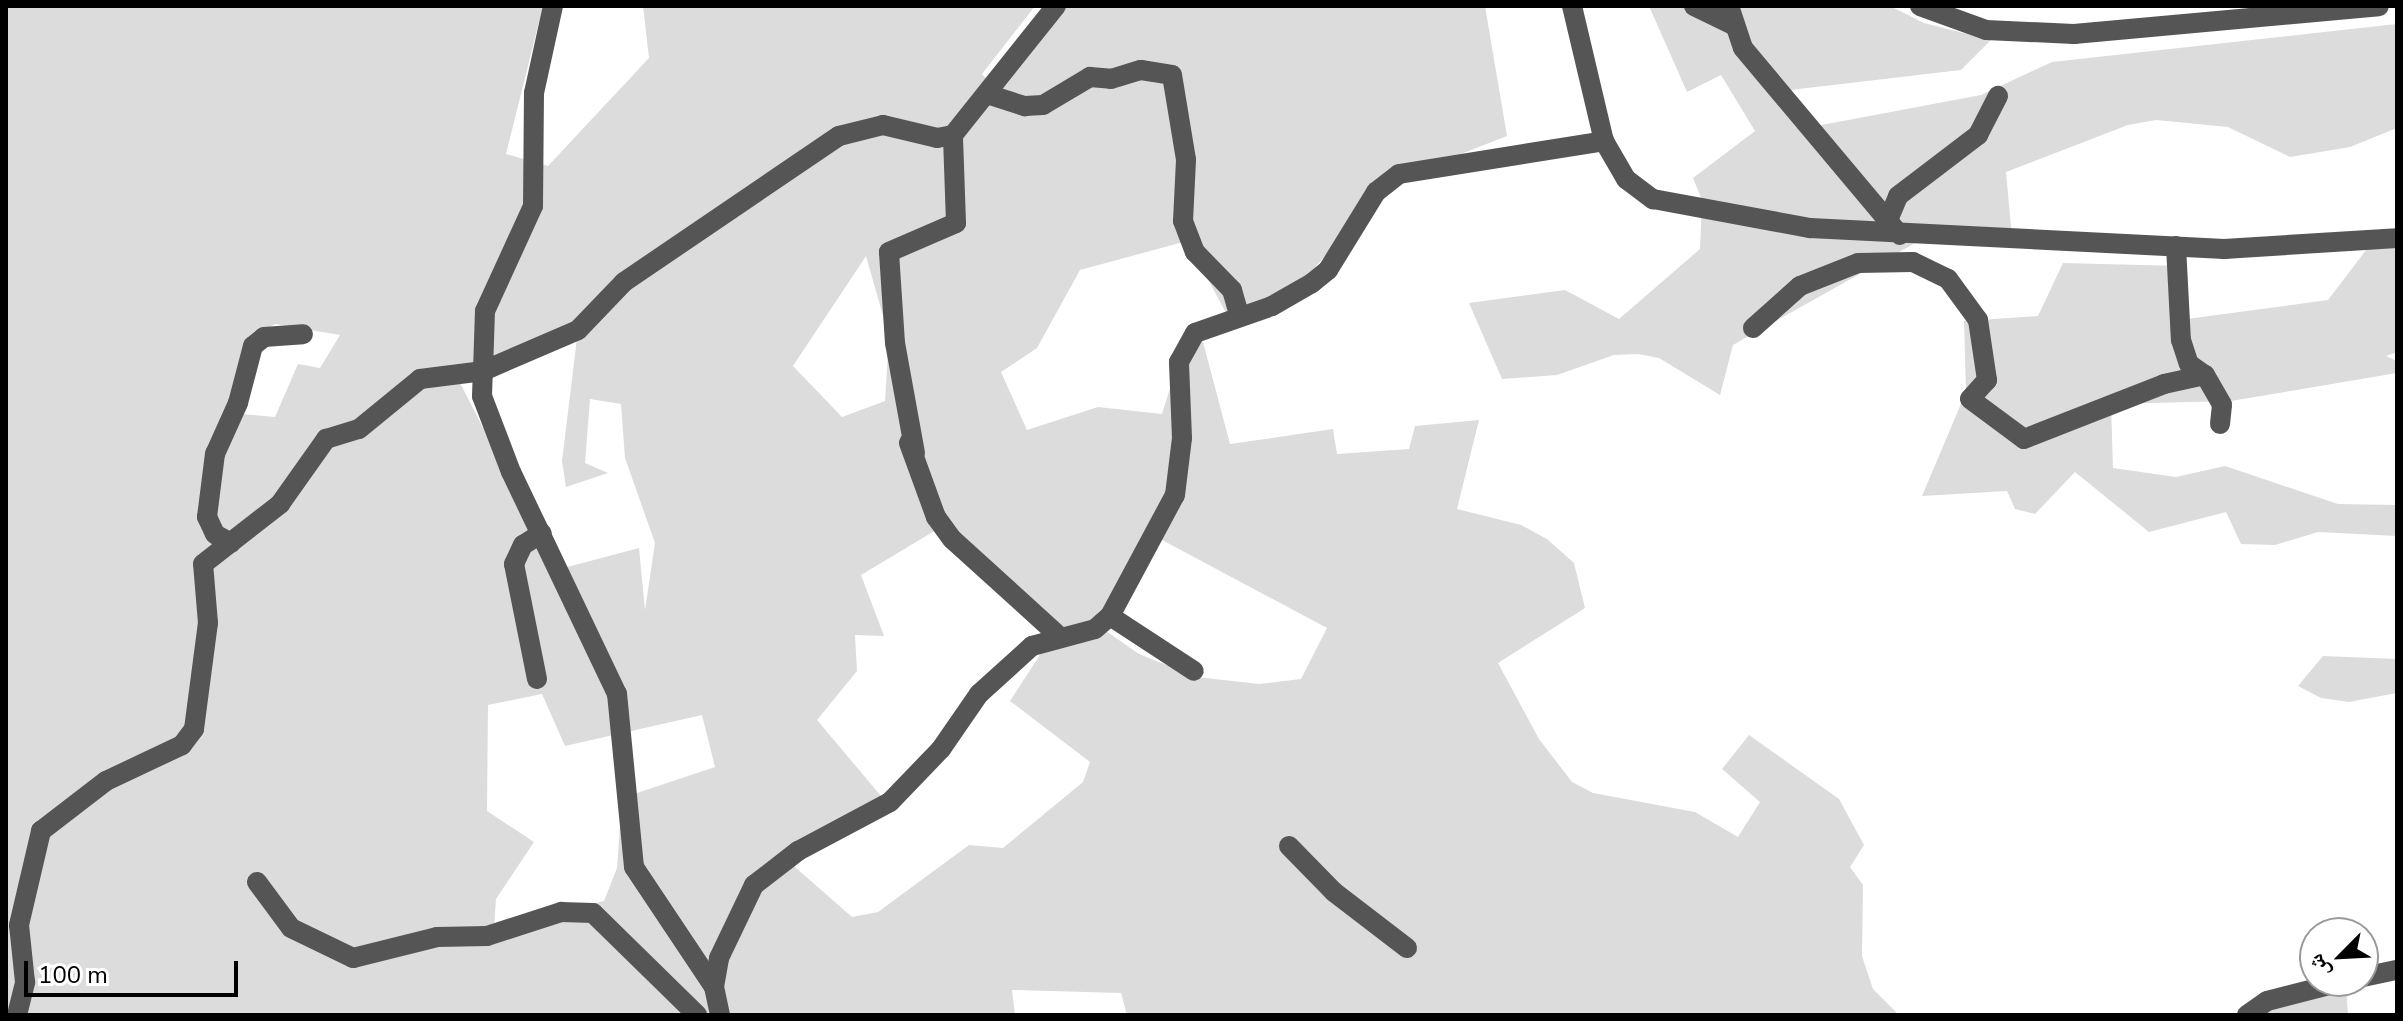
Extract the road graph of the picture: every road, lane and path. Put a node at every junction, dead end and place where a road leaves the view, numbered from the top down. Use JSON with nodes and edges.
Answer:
{"nodes":[{"id":1,"x":553,"y":6,"type":"edge"},
{"id":2,"x":1056,"y":6,"type":"edge"},
{"id":3,"x":1572,"y":6,"type":"edge"},
{"id":4,"x":1694,"y":6,"type":"edge"},
{"id":5,"x":1920,"y":6,"type":"edge"},
{"id":6,"x":2379,"y":6,"type":"edge"},
{"id":7,"x":1731,"y":16,"type":"edge"},
{"id":8,"x":987,"y":94,"type":"junction"},
{"id":9,"x":1998,"y":96,"type":"dead end"},
{"id":10,"x":953,"y":135,"type":"junction"},
{"id":11,"x":1604,"y":141,"type":"junction"},
{"id":12,"x":1894,"y":228,"type":"junction"},
{"id":13,"x":2397,"y":238,"type":"edge"},
{"id":14,"x":2176,"y":246,"type":"junction"},
{"id":15,"x":1239,"y":315,"type":"junction"},
{"id":16,"x":1753,"y":328,"type":"dead end"},
{"id":17,"x":303,"y":334,"type":"dead end"},
{"id":18,"x":483,"y":371,"type":"junction"},
{"id":19,"x":2205,"y":375,"type":"junction"},
{"id":20,"x":898,"y":417,"type":"dead end"},
{"id":21,"x":2220,"y":424,"type":"dead end"},
{"id":22,"x":915,"y":453,"type":"junction"},
{"id":23,"x":542,"y":533,"type":"junction"},
{"id":24,"x":231,"y":543,"type":"junction"},
{"id":25,"x":1110,"y":616,"type":"junction"},
{"id":26,"x":1058,"y":635,"type":"junction"},
{"id":27,"x":1194,"y":671,"type":"dead end"},
{"id":28,"x":537,"y":679,"type":"dead end"},
{"id":29,"x":1289,"y":846,"type":"dead end"},
{"id":30,"x":257,"y":882,"type":"dead end"},
{"id":31,"x":13,"y":940,"type":"edge"},
{"id":32,"x":1407,"y":948,"type":"dead end"},
{"id":33,"x":714,"y":987,"type":"junction"},
{"id":34,"x":2299,"y":993,"type":"edge"},
{"id":35,"x":17,"y":1015,"type":"edge"},
{"id":36,"x":697,"y":1015,"type":"edge"},
{"id":37,"x":720,"y":1015,"type":"edge"},
{"id":38,"x":2247,"y":1015,"type":"edge"}],
"edges":[{"from":1,"to":18,"type":"street"},
{"from":2,"to":8,"type":"street"},
{"from":3,"to":11,"type":"street"},
{"from":4,"to":7,"type":"street"},
{"from":5,"to":6,"type":"street"},
{"from":7,"to":12,"type":"street"},
{"from":8,"to":10,"type":"street"},
{"from":8,"to":15,"type":"street"},
{"from":9,"to":12,"type":"street"},
{"from":10,"to":18,"type":"street"},
{"from":10,"to":22,"type":"street"},
{"from":11,"to":12,"type":"street"},
{"from":11,"to":15,"type":"street"},
{"from":12,"to":14,"type":"street"},
{"from":13,"to":14,"type":"street"},
{"from":14,"to":19,"type":"street"},
{"from":15,"to":25,"type":"street"},
{"from":16,"to":19,"type":"street"},
{"from":17,"to":24,"type":"street"},
{"from":18,"to":23,"type":"street"},
{"from":18,"to":24,"type":"street"},
{"from":19,"to":21,"type":"street"},
{"from":20,"to":22,"type":"street"},
{"from":22,"to":26,"type":"street"},
{"from":23,"to":28,"type":"street"},
{"from":23,"to":33,"type":"street"},
{"from":24,"to":31,"type":"street"},
{"from":25,"to":26,"type":"street"},
{"from":25,"to":27,"type":"street"},
{"from":26,"to":33,"type":"street"},
{"from":29,"to":32,"type":"street"},
{"from":30,"to":36,"type":"street"},
{"from":31,"to":35,"type":"street"},
{"from":33,"to":37,"type":"street"},
{"from":34,"to":38,"type":"street"}]}
